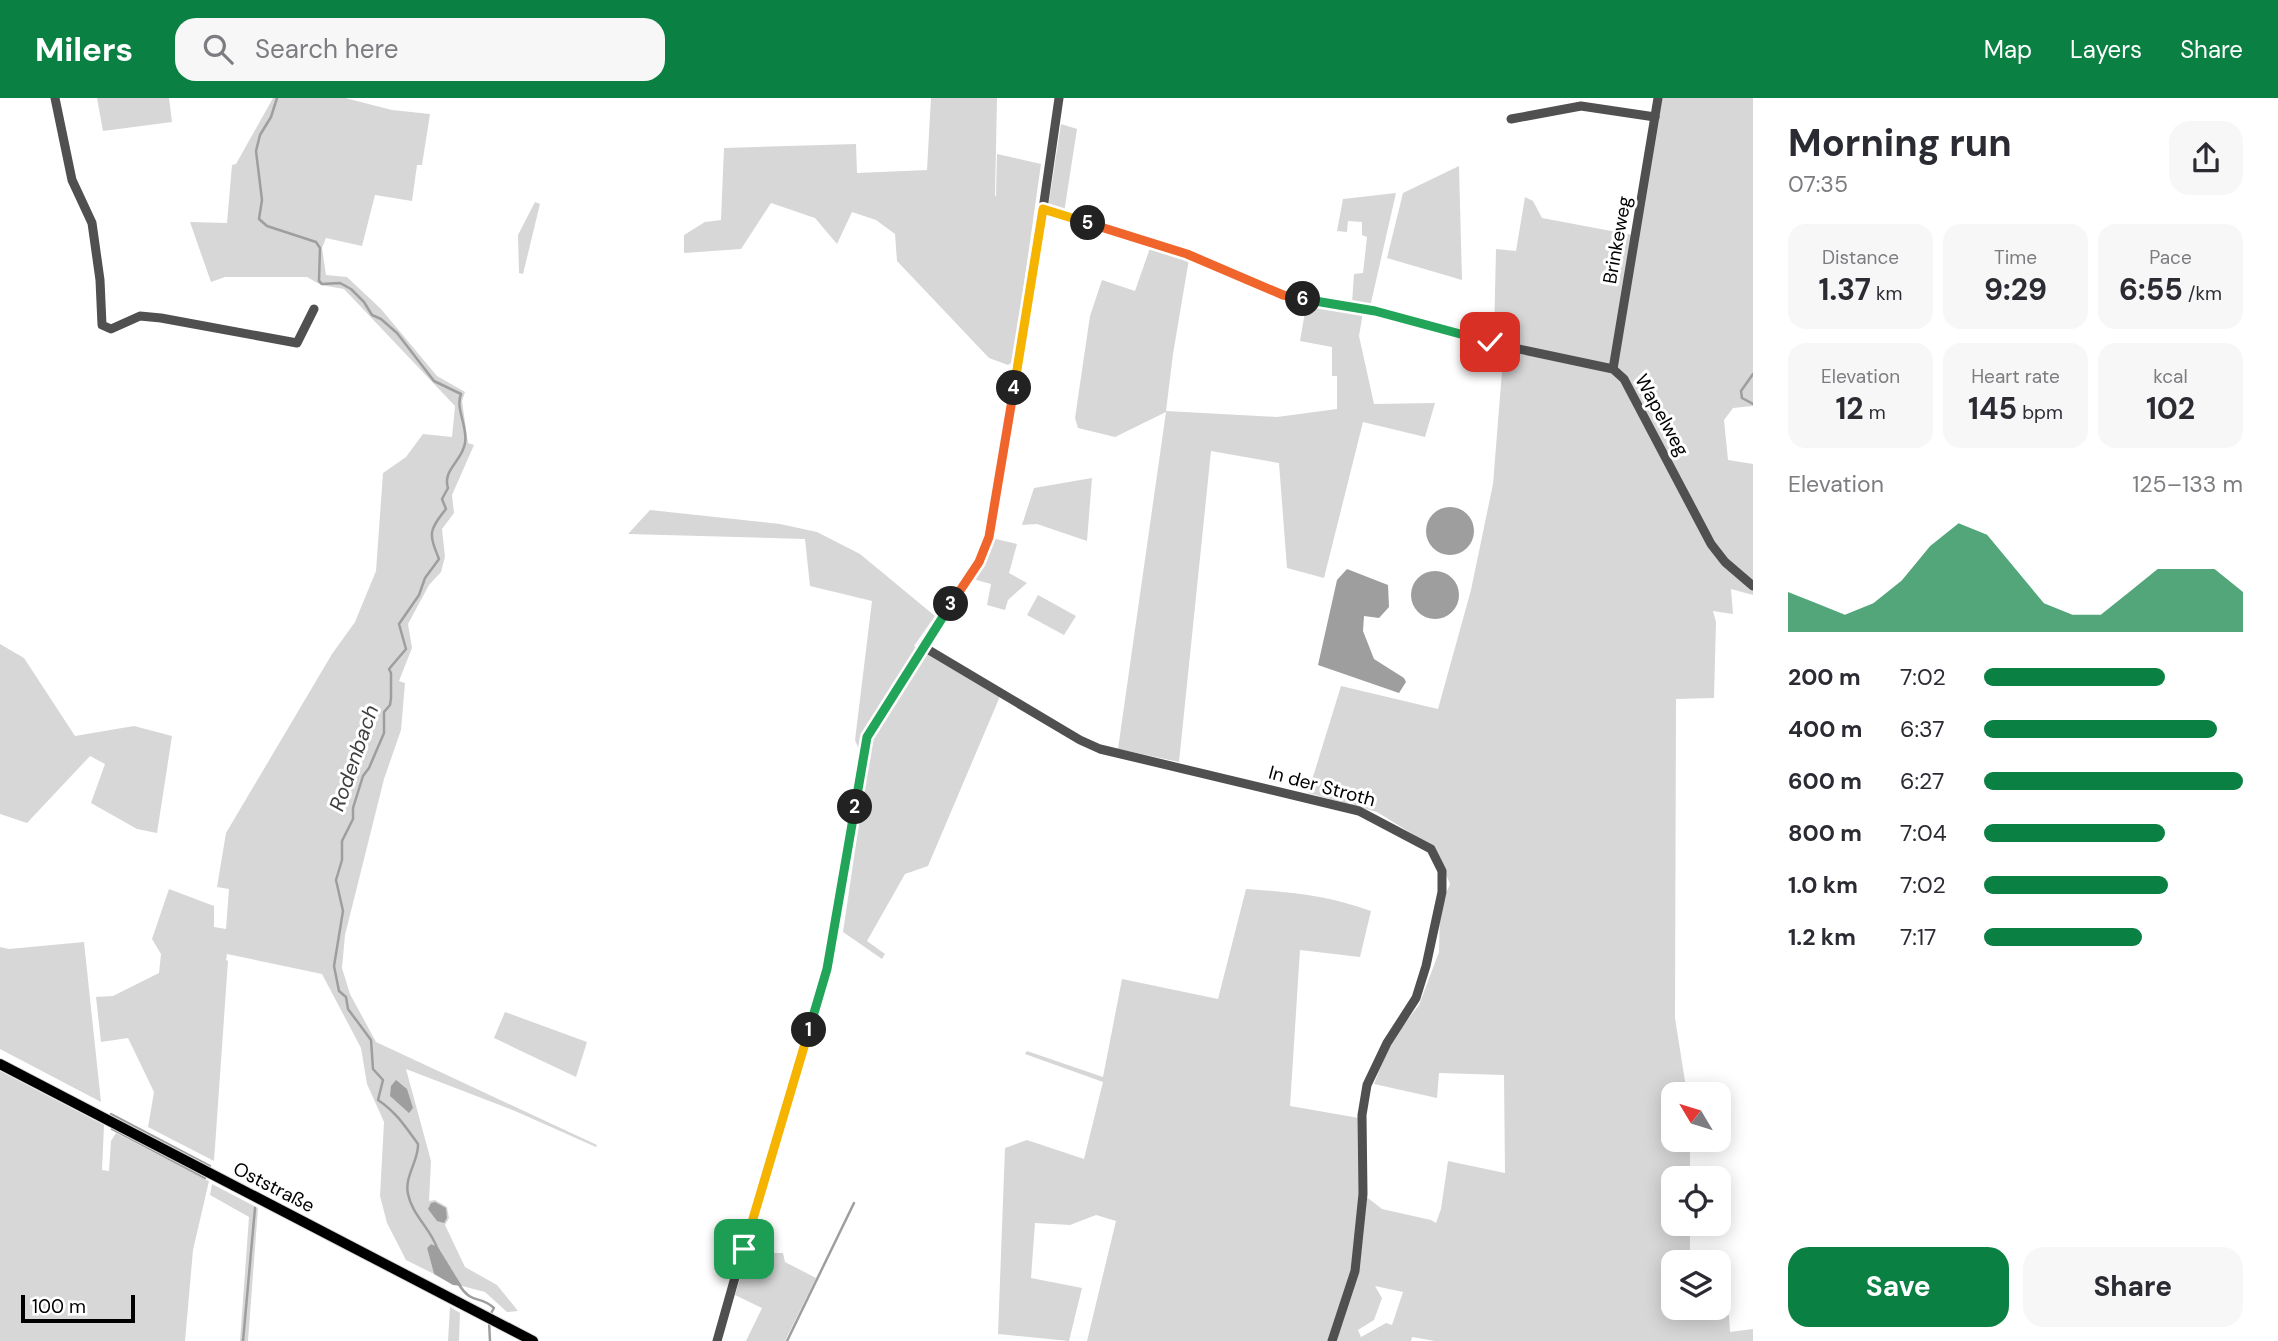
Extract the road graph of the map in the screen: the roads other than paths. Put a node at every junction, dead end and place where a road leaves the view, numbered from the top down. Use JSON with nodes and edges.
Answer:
{"nodes":[{"id":1,"x":55,"y":98,"type":"edge"},
{"id":2,"x":1059,"y":98,"type":"edge"},
{"id":3,"x":1658,"y":98,"type":"edge"},
{"id":4,"x":1655,"y":117,"type":"junction"},
{"id":5,"x":1511,"y":119,"type":"dead end"},
{"id":6,"x":1043,"y":209,"type":"junction"},
{"id":7,"x":314,"y":309,"type":"dead end"},
{"id":8,"x":1613,"y":369,"type":"junction"},
{"id":9,"x":1753,"y":586,"type":"edge"},
{"id":10,"x":922,"y":646,"type":"junction"},
{"id":11,"x":0,"y":1064,"type":"edge"},
{"id":12,"x":533,"y":1341,"type":"edge"},
{"id":13,"x":718,"y":1341,"type":"edge"},
{"id":14,"x":1332,"y":1341,"type":"edge"}],
"edges":[{"from":1,"to":7,"type":"street"},
{"from":2,"to":6,"type":"street"},
{"from":3,"to":4,"type":"street","name":"Brinkeweg"},
{"from":4,"to":5,"type":"street"},
{"from":4,"to":8,"type":"street","name":"Brinkeweg"},
{"from":6,"to":8,"type":"street","name":"Wapelweg"},
{"from":6,"to":10,"type":"street"},
{"from":8,"to":9,"type":"street","name":"Wapelweg"},
{"from":10,"to":13,"type":"street"},
{"from":10,"to":14,"type":"street","name":"In der Stroth"},
{"from":11,"to":12,"type":"main road","name":"Oststraße"}]}
